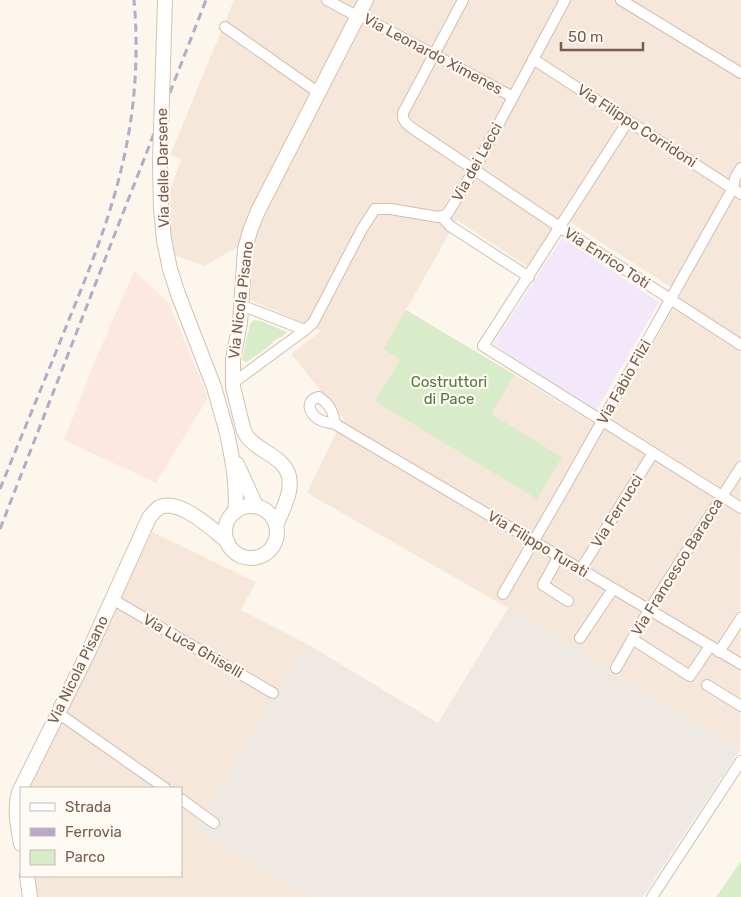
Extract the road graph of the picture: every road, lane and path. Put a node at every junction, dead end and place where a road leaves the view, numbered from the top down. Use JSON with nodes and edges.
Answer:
{"nodes":[{"id":1,"x":164,"y":0,"type":"edge"},
{"id":2,"x":327,"y":0,"type":"edge"},
{"id":3,"x":366,"y":0,"type":"edge"},
{"id":4,"x":464,"y":0,"type":"edge"},
{"id":5,"x":565,"y":0,"type":"edge"},
{"id":6,"x":621,"y":0,"type":"edge"},
{"id":7,"x":358,"y":15,"type":"junction"},
{"id":8,"x":225,"y":27,"type":"dead end"},
{"id":9,"x":435,"y":54,"type":"junction"},
{"id":10,"x":533,"y":59,"type":"junction"},
{"id":11,"x":741,"y":73,"type":"edge"},
{"id":12,"x":319,"y":93,"type":"junction"},
{"id":13,"x":513,"y":97,"type":"junction"},
{"id":14,"x":628,"y":121,"type":"junction"},
{"id":15,"x":741,"y":168,"type":"edge"},
{"id":16,"x":474,"y":170,"type":"junction"},
{"id":17,"x":737,"y":191,"type":"edge"},
{"id":18,"x":442,"y":217,"type":"junction"},
{"id":19,"x":560,"y":228,"type":"junction"},
{"id":20,"x":528,"y":277,"type":"junction"},
{"id":21,"x":670,"y":299,"type":"junction"},
{"id":22,"x":241,"y":305,"type":"junction"},
{"id":23,"x":305,"y":330,"type":"junction"},
{"id":24,"x":741,"y":345,"type":"edge"},
{"id":25,"x":233,"y":383,"type":"junction"},
{"id":26,"x":602,"y":421,"type":"junction"},
{"id":27,"x":335,"y":424,"type":"dead end"},
{"id":28,"x":228,"y":440,"type":"junction"},
{"id":29,"x":653,"y":453,"type":"junction"},
{"id":30,"x":741,"y":467,"type":"edge"},
{"id":31,"x":289,"y":487,"type":"junction"},
{"id":32,"x":722,"y":496,"type":"junction"},
{"id":33,"x":258,"y":507,"type":"junction"},
{"id":34,"x":741,"y":508,"type":"edge"},
{"id":35,"x":193,"y":514,"type":"junction"},
{"id":36,"x":232,"y":514,"type":"junction"},
{"id":37,"x":276,"y":525,"type":"junction"},
{"id":38,"x":227,"y":541,"type":"junction"},
{"id":39,"x":534,"y":541,"type":"junction"},
{"id":40,"x":559,"y":556,"type":"junction"},
{"id":41,"x":581,"y":570,"type":"junction"},
{"id":42,"x":614,"y":589,"type":"junction"},
{"id":43,"x":503,"y":594,"type":"dead end"},
{"id":44,"x":112,"y":599,"type":"junction"},
{"id":45,"x":568,"y":600,"type":"dead end"},
{"id":46,"x":648,"y":610,"type":"junction"},
{"id":47,"x":741,"y":618,"type":"edge"},
{"id":48,"x":580,"y":638,"type":"dead end"},
{"id":49,"x":632,"y":639,"type":"junction"},
{"id":50,"x":710,"y":646,"type":"junction"},
{"id":51,"x":720,"y":652,"type":"junction"},
{"id":52,"x":741,"y":664,"type":"edge"},
{"id":53,"x":616,"y":668,"type":"dead end"},
{"id":54,"x":707,"y":685,"type":"dead end"},
{"id":55,"x":274,"y":693,"type":"dead end"},
{"id":56,"x":741,"y":706,"type":"edge"},
{"id":57,"x":58,"y":713,"type":"junction"},
{"id":58,"x":741,"y":762,"type":"edge"},
{"id":59,"x":21,"y":787,"type":"edge"},
{"id":60,"x":165,"y":787,"type":"edge"},
{"id":61,"x":20,"y":789,"type":"edge"},
{"id":62,"x":182,"y":800,"type":"edge"},
{"id":63,"x":214,"y":822,"type":"dead end"},
{"id":64,"x":20,"y":838,"type":"edge"},
{"id":65,"x":27,"y":877,"type":"edge"},
{"id":66,"x":30,"y":897,"type":"edge"},
{"id":67,"x":652,"y":897,"type":"edge"}],
"edges":[{"from":1,"to":28,"type":"street","name":"Via delle Darsene","bridge":true},
{"from":2,"to":7,"type":"street","name":"Via Leonardo Ximenes"},
{"from":3,"to":7,"type":"street","name":"Via Nicola Pisano"},
{"from":4,"to":9,"type":"street"},
{"from":5,"to":10,"type":"street","name":"Via dei Lecci"},
{"from":6,"to":11,"type":"street"},
{"from":7,"to":9,"type":"street","name":"Via Leonardo Ximenes"},
{"from":7,"to":12,"type":"street","name":"Via Nicola Pisano"},
{"from":8,"to":12,"type":"street"},
{"from":9,"to":13,"type":"street","name":"Via Leonardo Ximenes"},
{"from":9,"to":16,"type":"street","name":"Via Enrico Toti"},
{"from":10,"to":13,"type":"street","name":"Via dei Lecci"},
{"from":10,"to":14,"type":"street","name":"Via Filippo Corridoni"},
{"from":12,"to":22,"type":"street","name":"Via Nicola Pisano"},
{"from":13,"to":16,"type":"street","name":"Via dei Lecci"},
{"from":14,"to":17,"type":"street","name":"Via Filippo Corridoni"},
{"from":14,"to":19,"type":"street"},
{"from":15,"to":17,"type":"street","name":"Via Fabio Filzi"},
{"from":16,"to":18,"type":"street","name":"Via dei Lecci"},
{"from":16,"to":19,"type":"street","name":"Via Enrico Toti"},
{"from":17,"to":21,"type":"street","name":"Via Fabio Filzi"},
{"from":18,"to":20,"type":"street"},
{"from":18,"to":23,"type":"street","name":"Via dei Lecci"},
{"from":19,"to":20,"type":"street"},
{"from":19,"to":21,"type":"street","name":"Via Enrico Toti"},
{"from":20,"to":26,"type":"street"},
{"from":21,"to":24,"type":"street","name":"Via Enrico Toti"},
{"from":21,"to":26,"type":"street","name":"Via Fabio Filzi"},
{"from":22,"to":23,"type":"street"},
{"from":22,"to":25,"type":"street","name":"Via Nicola Pisano"},
{"from":23,"to":25,"type":"street","name":"Via dei Lecci"},
{"from":25,"to":31,"type":"street","name":"Via Nicola Pisano"},
{"from":26,"to":29,"type":"street"},
{"from":26,"to":39,"type":"street","name":"Via Fabio Filzi"},
{"from":27,"to":39,"type":"street","name":"Via Filippo Turati"},
{"from":28,"to":33,"type":"street","name":"Via delle Darsene"},
{"from":28,"to":36,"type":"street","name":"Via delle Darsene"},
{"from":29,"to":32,"type":"street"},
{"from":29,"to":41,"type":"street","name":"Via Ferrucci"},
{"from":30,"to":32,"type":"street","name":"Via Francesco Baracca"},
{"from":31,"to":33,"type":"street","name":"Via Nicola Pisano"},
{"from":31,"to":37,"type":"street","name":"Via Nicola Pisano"},
{"from":32,"to":34,"type":"street"},
{"from":32,"to":46,"type":"street","name":"Via Francesco Baracca"},
{"from":33,"to":36,"type":"street","name":"Via Nicola Pisano"},
{"from":33,"to":37,"type":"street"},
{"from":35,"to":36,"type":"street","name":"Via Nicola Pisano"},
{"from":35,"to":38,"type":"street","name":"Via Nicola Pisano"},
{"from":35,"to":44,"type":"street","name":"Via Nicola Pisano"},
{"from":36,"to":38,"type":"street"},
{"from":37,"to":38,"type":"street","name":"Via Nicola Pisano"},
{"from":39,"to":40,"type":"street","name":"Via Filippo Turati"},
{"from":39,"to":43,"type":"street","name":"Via Fabio Filzi"},
{"from":40,"to":41,"type":"street","name":"Via Filippo Turati"},
{"from":40,"to":45,"type":"street"},
{"from":41,"to":42,"type":"street","name":"Via Filippo Turati"},
{"from":42,"to":46,"type":"street","name":"Via Filippo Turati"},
{"from":42,"to":48,"type":"street"},
{"from":44,"to":55,"type":"street","name":"Via Luca Ghiselli"},
{"from":44,"to":57,"type":"street","name":"Via Nicola Pisano"},
{"from":46,"to":49,"type":"street","name":"Via Francesco Baracca"},
{"from":46,"to":50,"type":"street","name":"Via Filippo Turati"},
{"from":47,"to":51,"type":"street"},
{"from":49,"to":50,"type":"street"},
{"from":49,"to":53,"type":"street","name":"Via Francesco Baracca"},
{"from":50,"to":51,"type":"street","name":"Via Filippo Turati"},
{"from":51,"to":52,"type":"street","name":"Via Filippo Turati"},
{"from":54,"to":56,"type":"street"},
{"from":57,"to":59,"type":"street","name":"Via Nicola Pisano"},
{"from":57,"to":60,"type":"street"},
{"from":58,"to":67,"type":"street"},
{"from":61,"to":64,"type":"street","name":"Via Nicola Pisano"},
{"from":62,"to":63,"type":"street"},
{"from":65,"to":66,"type":"street"}]}
